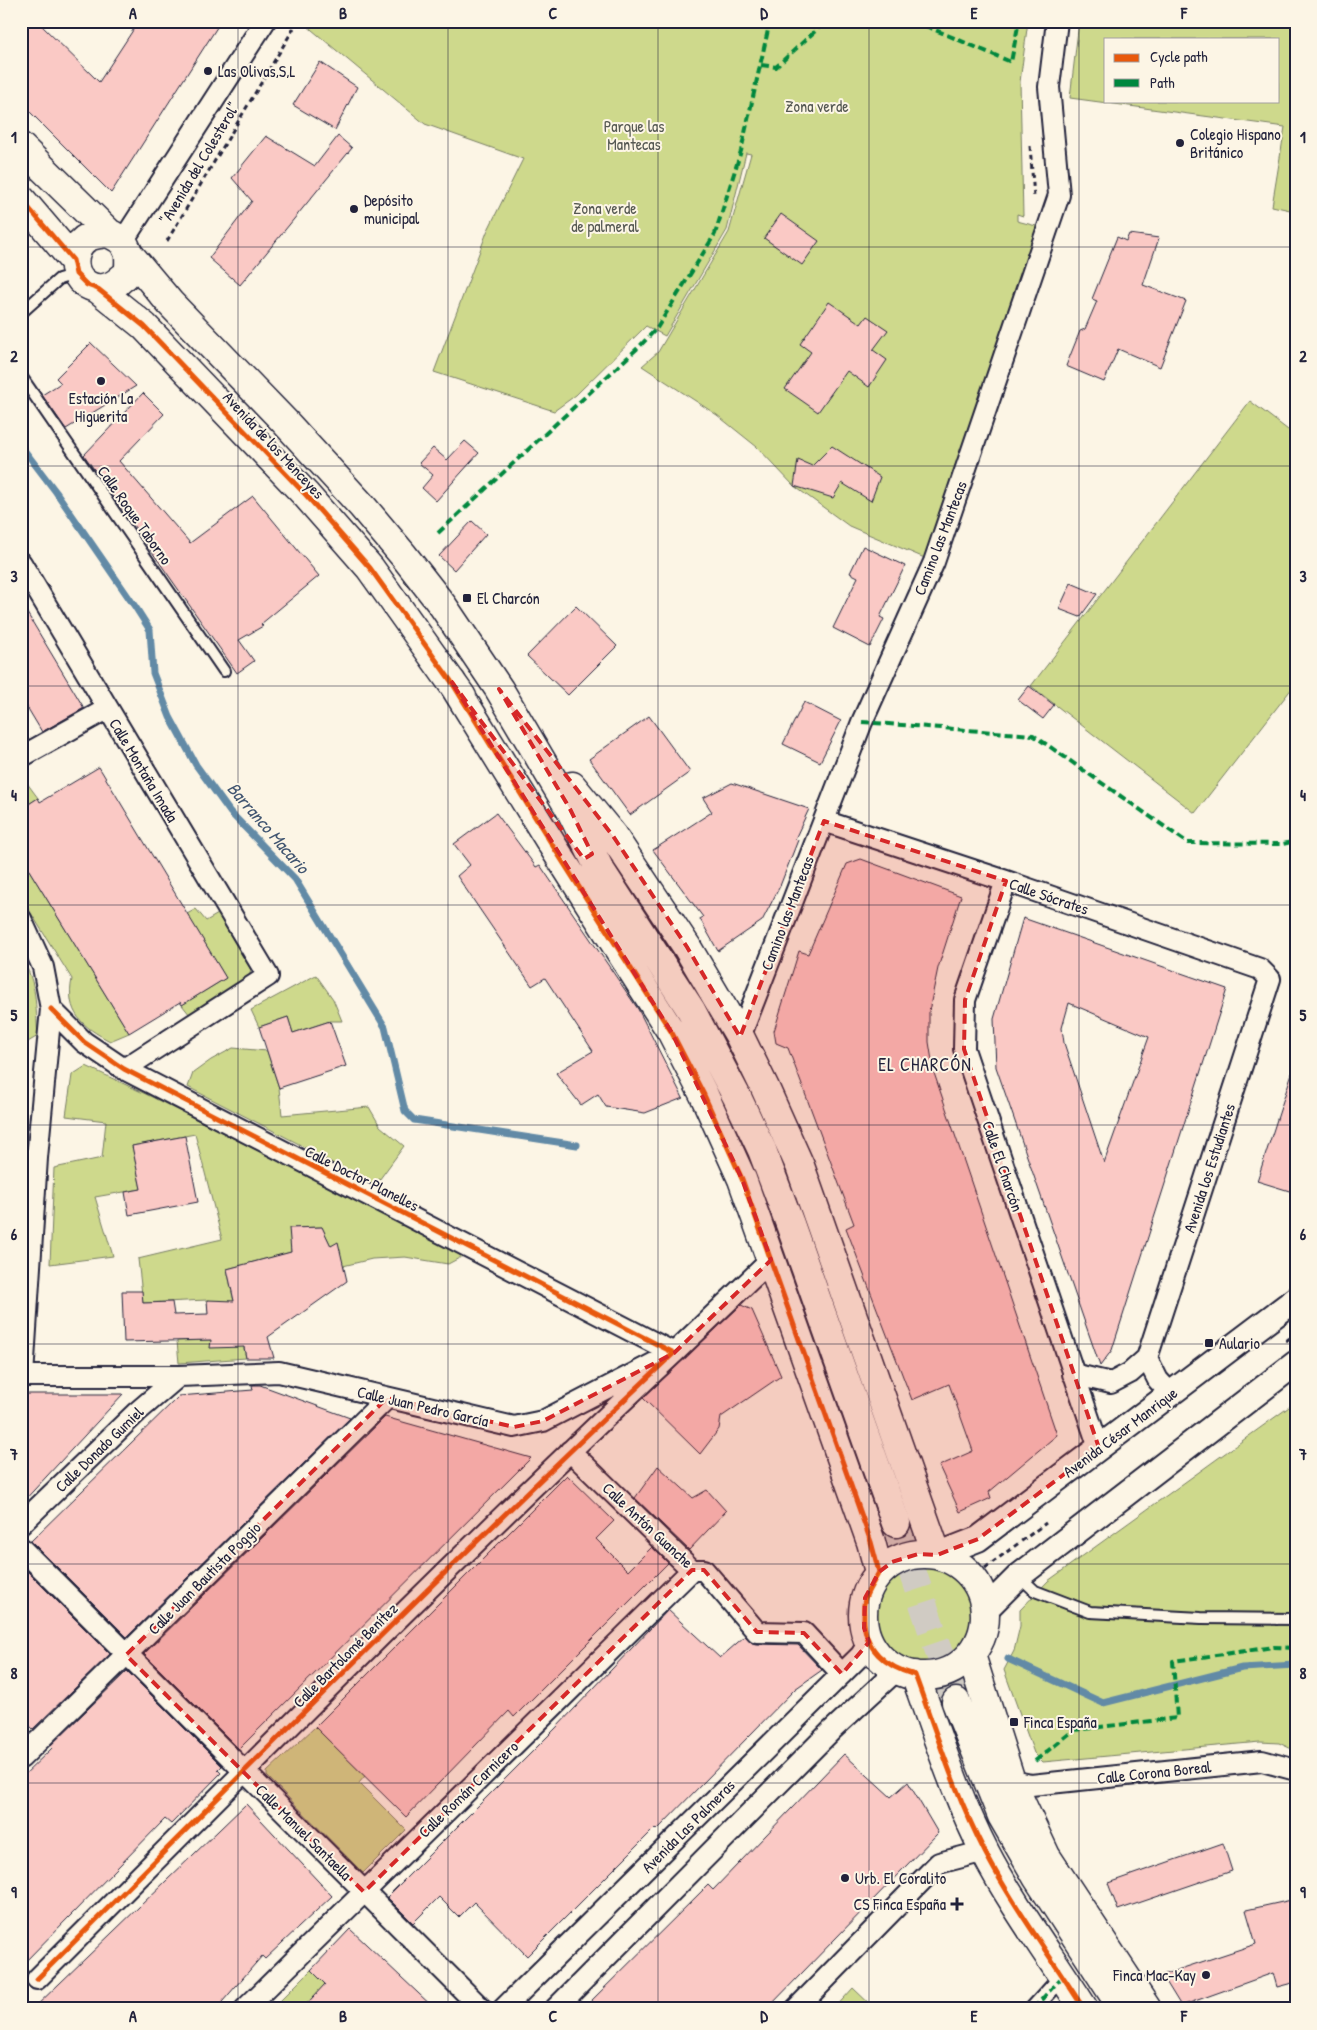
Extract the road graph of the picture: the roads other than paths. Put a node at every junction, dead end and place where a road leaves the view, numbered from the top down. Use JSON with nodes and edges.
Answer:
{"nodes":[{"id":1,"x":265,"y":21,"type":"edge"},
{"id":2,"x":1057,"y":21,"type":"edge"},
{"id":3,"x":21,"y":147,"type":"edge"},
{"id":4,"x":21,"y":199,"type":"edge"},
{"id":5,"x":120,"y":243,"type":"junction"},
{"id":6,"x":82,"y":274,"type":"junction"},
{"id":7,"x":21,"y":312,"type":"edge"},
{"id":8,"x":21,"y":376,"type":"edge"},
{"id":9,"x":21,"y":564,"type":"edge"},
{"id":10,"x":224,"y":671,"type":"dead end"},
{"id":11,"x":451,"y":681,"type":"junction"},
{"id":12,"x":499,"y":689,"type":"junction"},
{"id":13,"x":107,"y":709,"type":"junction"},
{"id":14,"x":21,"y":757,"type":"edge"},
{"id":15,"x":824,"y":820,"type":"junction"},
{"id":16,"x":599,"y":868,"type":"junction"},
{"id":17,"x":1006,"y":881,"type":"junction"},
{"id":18,"x":21,"y":919,"type":"edge"},
{"id":19,"x":1270,"y":979,"type":"joint"},
{"id":20,"x":51,"y":1009,"type":"junction"},
{"id":21,"x":740,"y":1037,"type":"junction"},
{"id":22,"x":124,"y":1069,"type":"junction"},
{"id":23,"x":29,"y":1159,"type":"edge"},
{"id":24,"x":771,"y":1260,"type":"junction"},
{"id":25,"x":1296,"y":1299,"type":"edge"},
{"id":26,"x":674,"y":1353,"type":"junction"},
{"id":27,"x":1147,"y":1358,"type":"junction"},
{"id":28,"x":1296,"y":1363,"type":"edge"},
{"id":29,"x":1073,"y":1374,"type":"junction"},
{"id":30,"x":22,"y":1376,"type":"edge"},
{"id":31,"x":180,"y":1376,"type":"junction"},
{"id":32,"x":1171,"y":1394,"type":"junction"},
{"id":33,"x":387,"y":1398,"type":"junction"},
{"id":34,"x":1098,"y":1448,"type":"junction"},
{"id":35,"x":570,"y":1451,"type":"junction"},
{"id":36,"x":896,"y":1523,"type":"tunnel mouth"},
{"id":37,"x":21,"y":1524,"type":"edge"},
{"id":38,"x":21,"y":1548,"type":"edge"},
{"id":39,"x":937,"y":1555,"type":"junction"},
{"id":40,"x":692,"y":1570,"type":"junction"},
{"id":41,"x":879,"y":1572,"type":"junction"},
{"id":42,"x":1019,"y":1576,"type":"junction"},
{"id":43,"x":985,"y":1610,"type":"junction"},
{"id":44,"x":1296,"y":1619,"type":"edge"},
{"id":45,"x":869,"y":1642,"type":"junction"},
{"id":46,"x":126,"y":1655,"type":"junction"},
{"id":47,"x":971,"y":1655,"type":"junction"},
{"id":48,"x":906,"y":1673,"type":"junction"},
{"id":49,"x":842,"y":1674,"type":"junction"},
{"id":50,"x":956,"y":1702,"type":"tunnel mouth"},
{"id":51,"x":21,"y":1758,"type":"edge"},
{"id":52,"x":1296,"y":1770,"type":"edge"},
{"id":53,"x":244,"y":1772,"type":"junction"},
{"id":54,"x":1011,"y":1781,"type":"junction"},
{"id":55,"x":985,"y":1851,"type":"junction"},
{"id":56,"x":364,"y":1892,"type":"junction"},
{"id":57,"x":1063,"y":1976,"type":"junction"},
{"id":58,"x":37,"y":1979,"type":"dead end"},
{"id":59,"x":245,"y":2009,"type":"edge"},
{"id":60,"x":482,"y":2009,"type":"edge"},
{"id":61,"x":503,"y":2009,"type":"edge"},
{"id":62,"x":555,"y":2009,"type":"edge"},
{"id":63,"x":796,"y":2009,"type":"edge"},
{"id":64,"x":1033,"y":2009,"type":"edge"},
{"id":65,"x":1084,"y":2009,"type":"edge"},
{"id":66,"x":1123,"y":2009,"type":"edge"},
{"id":67,"x":1147,"y":2009,"type":"edge"}],
"edges":[{"from":1,"to":5,"type":"street"},
{"from":2,"to":15,"type":"street","name":"Camino las Mantecas"},
{"from":3,"to":5,"type":"main road","name":"Avenida de los Menceyes"},
{"from":4,"to":6,"type":"main road","name":"Avenida de los Menceyes"},
{"from":5,"to":6,"type":"main road"},
{"from":5,"to":6,"type":"main road"},
{"from":5,"to":12,"type":"main road","name":"Avenida de los Menceyes"},
{"from":6,"to":7,"type":"lane"},
{"from":6,"to":11,"type":"main road","name":"Avenida de los Menceyes"},
{"from":8,"to":10,"type":"lane","name":"Calle Roque Taborno"},
{"from":9,"to":13,"type":"street","name":"Calle Montaña Imada"},
{"from":11,"to":16,"type":"main road"},
{"from":11,"to":24,"type":"main road"},
{"from":12,"to":16,"type":"main road"},
{"from":12,"to":21,"type":"main road"},
{"from":13,"to":14,"type":"street"},
{"from":13,"to":22,"type":"street","name":"Calle Montaña Imada"},
{"from":15,"to":17,"type":"street","name":"Calle Sócrates"},
{"from":15,"to":21,"type":"street","name":"Camino las Mantecas"},
{"from":16,"to":36,"type":"main road"},
{"from":17,"to":19,"type":"street","name":"Calle Sócrates"},
{"from":17,"to":29,"type":"street","name":"Calle El Charcón"},
{"from":18,"to":20,"type":"street"},
{"from":19,"to":27,"type":"street","name":"Avenida los Estudiantes"},
{"from":20,"to":22,"type":"street","name":"Calle Doctor Planelles"},
{"from":20,"to":23,"type":"street"},
{"from":21,"to":39,"type":"main road"},
{"from":22,"to":26,"type":"street","name":"Calle Doctor Planelles"},
{"from":23,"to":30,"type":"street"},
{"from":24,"to":26,"type":"street","name":"Calle Juan Pedro García"},
{"from":24,"to":41,"type":"main road"},
{"from":25,"to":32,"type":"street","name":"Avenida César Manrique"},
{"from":26,"to":33,"type":"street","name":"Calle Juan Pedro García"},
{"from":26,"to":35,"type":"street","name":"Calle Bartolomé Benítez"},
{"from":27,"to":29,"type":"street"},
{"from":27,"to":32,"type":"street"},
{"from":28,"to":42,"type":"street"},
{"from":29,"to":34,"type":"street","name":"Calle El Charcón"},
{"from":30,"to":31,"type":"street","name":"Calle Juan Pedro García"},
{"from":31,"to":33,"type":"street","name":"Calle Juan Pedro García"},
{"from":31,"to":37,"type":"street","name":"Calle Donado Gumiel"},
{"from":32,"to":34,"type":"street","name":"Avenida César Manrique"},
{"from":33,"to":46,"type":"street","name":"Calle Juan Bautista Poggio"},
{"from":34,"to":39,"type":"street","name":"Avenida César Manrique"},
{"from":35,"to":40,"type":"street","name":"Calle Antón Guanche"},
{"from":35,"to":53,"type":"street","name":"Calle Bartolomé Benítez"},
{"from":38,"to":46,"type":"street","name":"Calle Manuel Santaella"},
{"from":39,"to":41,"type":"main road"},
{"from":39,"to":43,"type":"main road"},
{"from":40,"to":49,"type":"street","name":"Calle Antón Guanche"},
{"from":40,"to":56,"type":"street","name":"Calle Román Carnicero"},
{"from":41,"to":45,"type":"main road"},
{"from":42,"to":43,"type":"street"},
{"from":42,"to":44,"type":"lane"},
{"from":43,"to":47,"type":"main road"},
{"from":45,"to":48,"type":"main road"},
{"from":45,"to":49,"type":"street","name":"Avenida Las Palmeras"},
{"from":46,"to":51,"type":"street","name":"Calle Juan Bautista Poggio"},
{"from":46,"to":53,"type":"street","name":"Calle Manuel Santaella"},
{"from":47,"to":48,"type":"main road"},
{"from":47,"to":54,"type":"main road"},
{"from":48,"to":55,"type":"main road"},
{"from":48,"to":62,"type":"street"},
{"from":49,"to":61,"type":"street","name":"Avenida Las Palmeras"},
{"from":50,"to":66,"type":"main road"},
{"from":52,"to":54,"type":"street","name":"Calle Corona Boreal"},
{"from":53,"to":56,"type":"street","name":"Calle Manuel Santaella"},
{"from":53,"to":58,"type":"street","name":"Calle Bartolomé Benítez"},
{"from":54,"to":67,"type":"main road"},
{"from":55,"to":57,"type":"main road"},
{"from":55,"to":63,"type":"street"},
{"from":56,"to":59,"type":"street","name":"Calle Román Carnicero"},
{"from":56,"to":60,"type":"street","name":"Calle Manuel Santaella"},
{"from":57,"to":64,"type":"street"},
{"from":57,"to":65,"type":"main road"}]}
